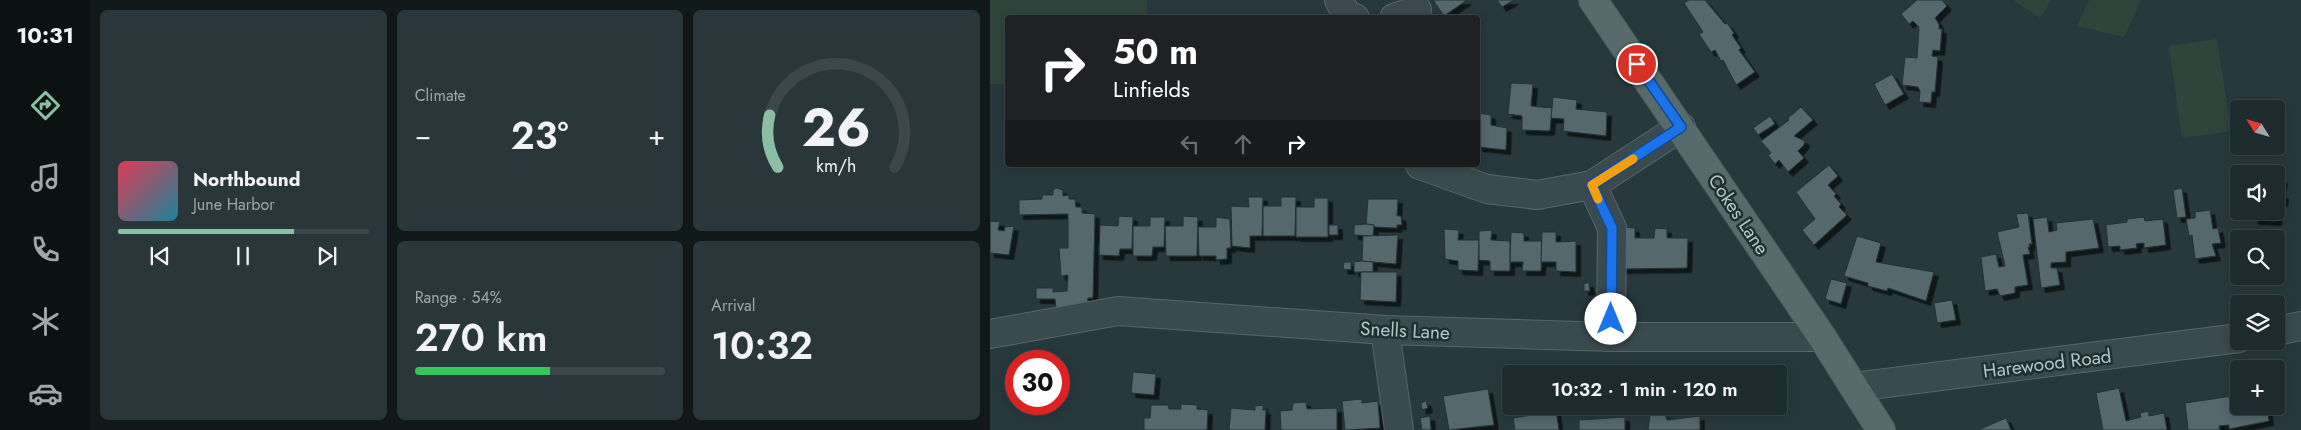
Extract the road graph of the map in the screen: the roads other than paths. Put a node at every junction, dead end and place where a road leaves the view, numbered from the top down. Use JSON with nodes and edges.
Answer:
{"nodes":[{"id":1,"x":1339,"y":0,"type":"edge"},
{"id":2,"x":1593,"y":0,"type":"edge"},
{"id":3,"x":1346,"y":15,"type":"edge"},
{"id":4,"x":1681,"y":127,"type":"junction"},
{"id":5,"x":1426,"y":167,"type":"edge"},
{"id":6,"x":1592,"y":185,"type":"junction"},
{"id":7,"x":2301,"y":326,"type":"edge"},
{"id":8,"x":2285,"y":329,"type":"edge"},
{"id":9,"x":1385,"y":330,"type":"junction"},
{"id":10,"x":990,"y":334,"type":"edge"},
{"id":11,"x":1611,"y":337,"type":"junction"},
{"id":12,"x":1822,"y":337,"type":"junction"},
{"id":13,"x":2230,"y":339,"type":"edge"},
{"id":14,"x":1855,"y":387,"type":"junction"},
{"id":15,"x":1399,"y":430,"type":"edge"},
{"id":16,"x":1881,"y":430,"type":"edge"}],
"edges":[{"from":1,"to":3,"type":"street"},
{"from":2,"to":4,"type":"main road","name":"Cokes Lane"},
{"from":4,"to":6,"type":"street"},
{"from":4,"to":12,"type":"main road","name":"Cokes Lane"},
{"from":5,"to":6,"type":"street"},
{"from":6,"to":11,"type":"street"},
{"from":7,"to":8,"type":"street"},
{"from":9,"to":10,"type":"street","name":"Snells Lane"},
{"from":9,"to":11,"type":"street","name":"Snells Lane"},
{"from":9,"to":15,"type":"street"},
{"from":11,"to":12,"type":"street","name":"Snells Lane"},
{"from":12,"to":14,"type":"main road","name":"Cokes Lane"},
{"from":13,"to":14,"type":"street","name":"Harewood Road"},
{"from":14,"to":16,"type":"main road","name":"Cokes Lane"}]}
